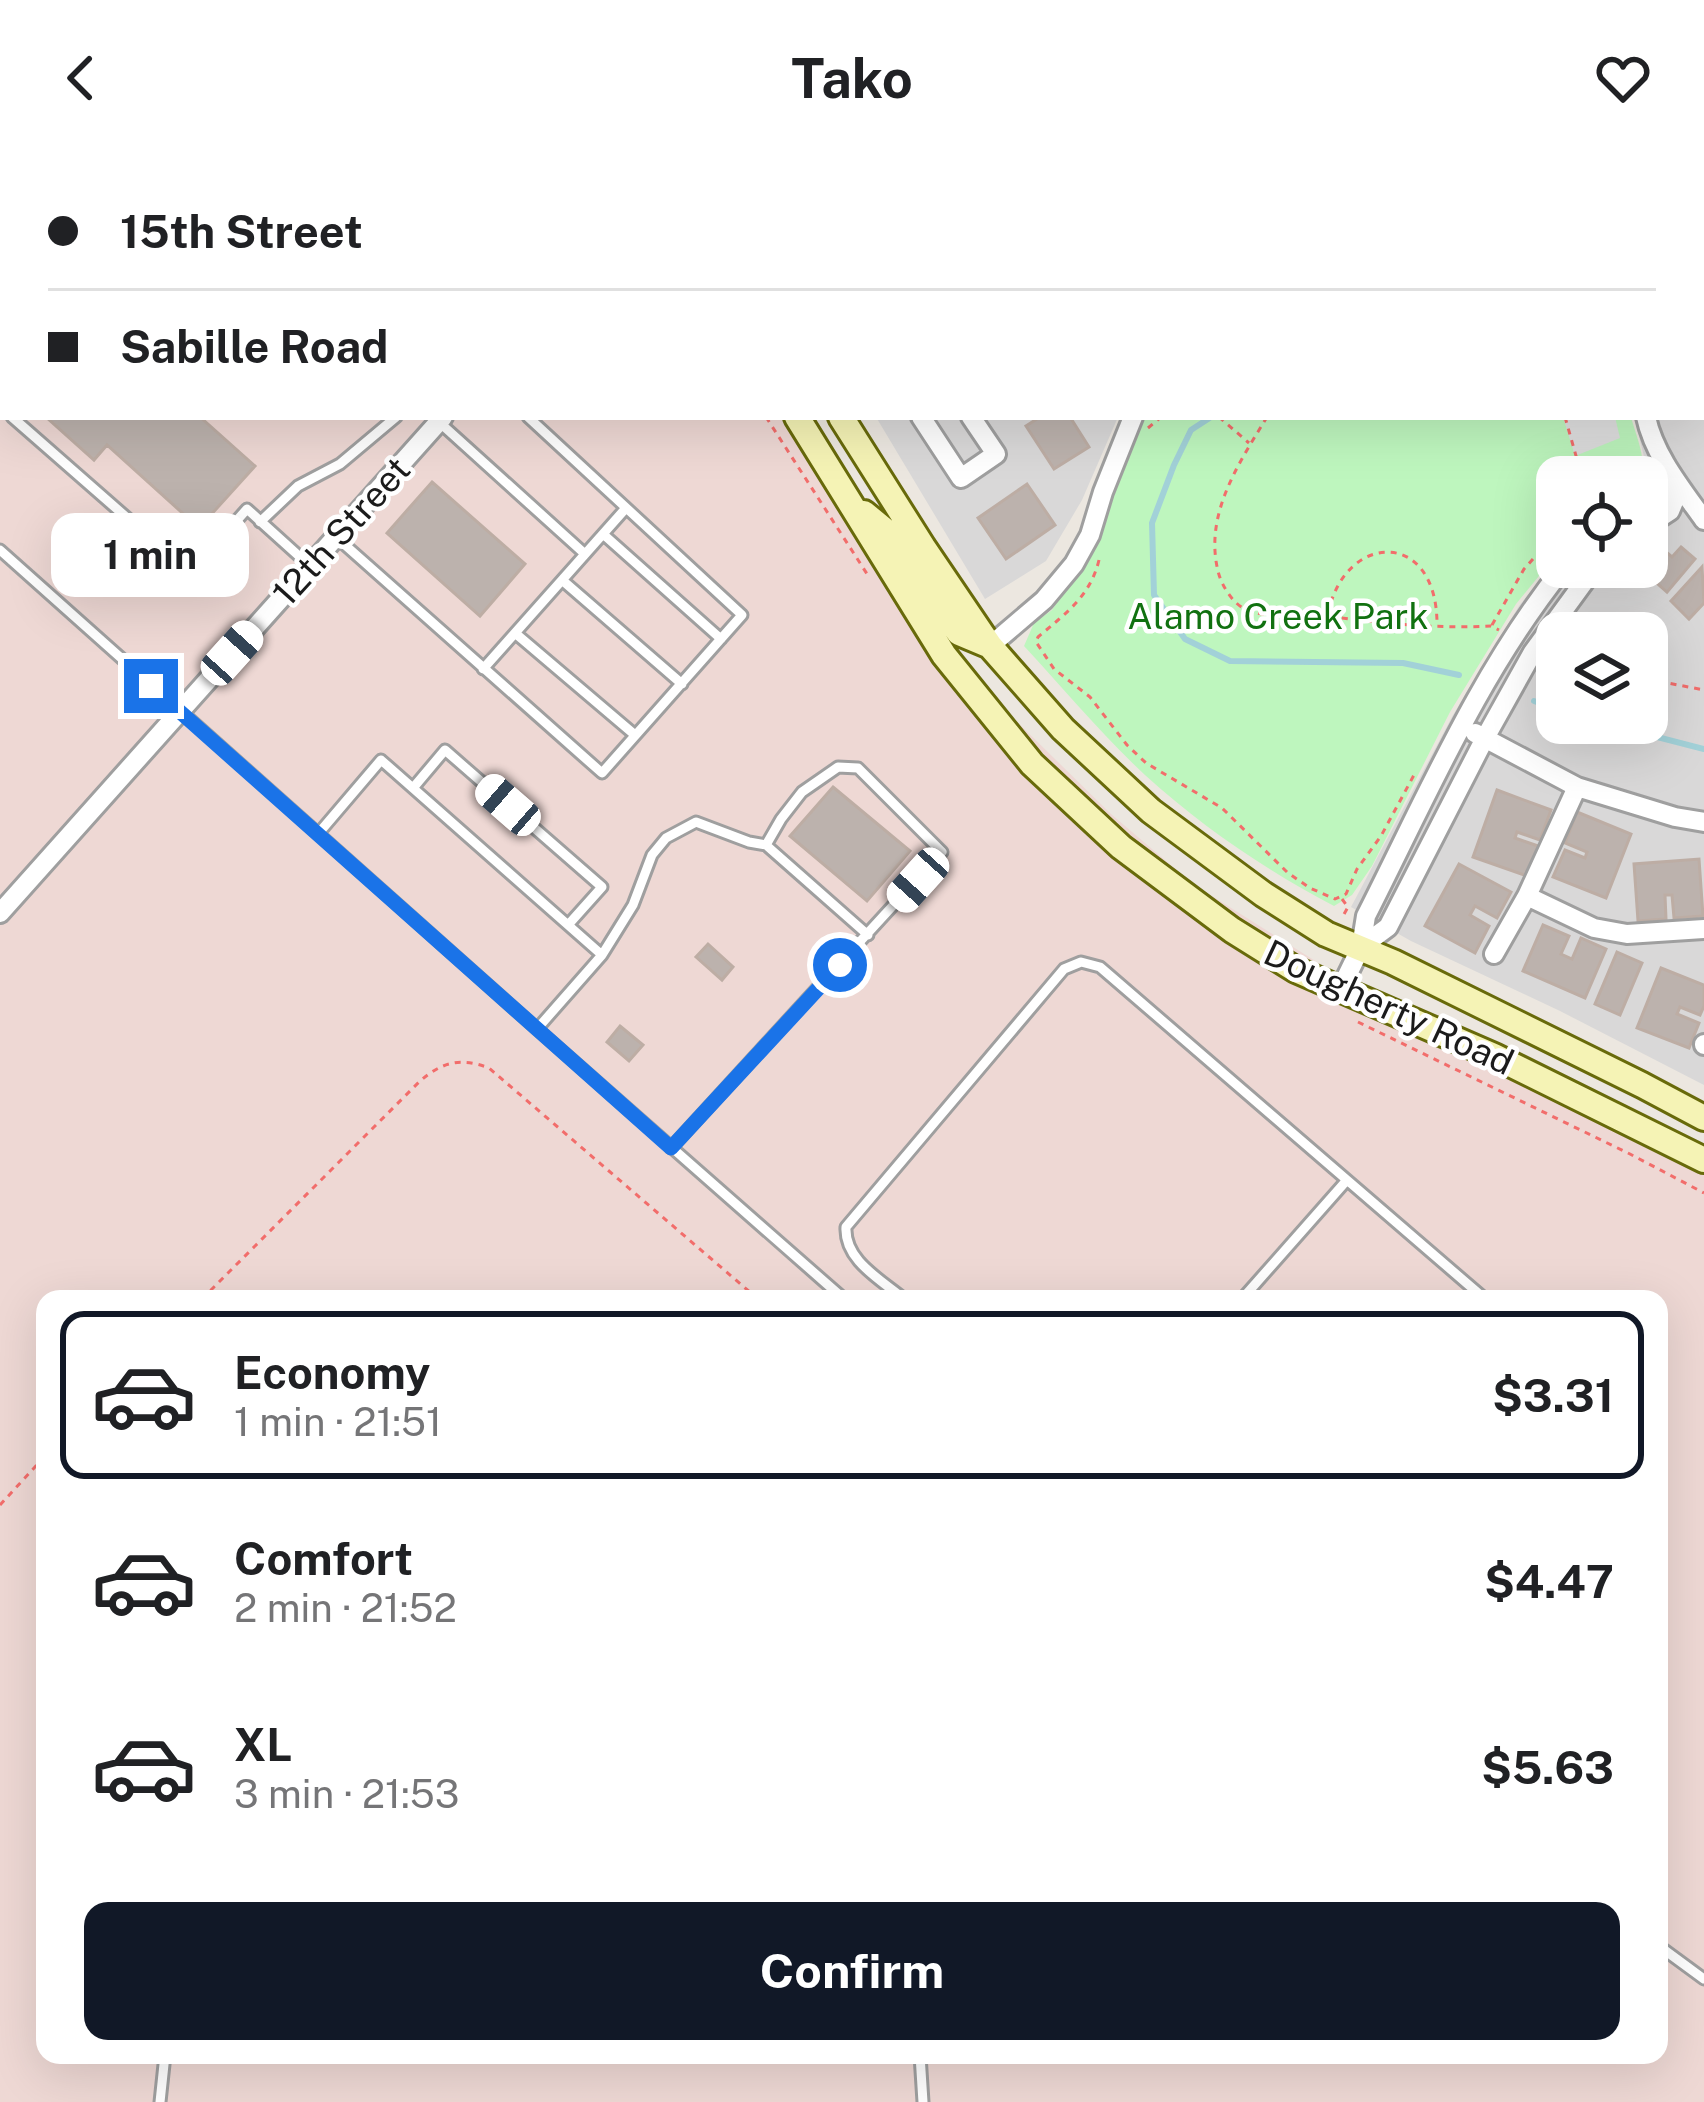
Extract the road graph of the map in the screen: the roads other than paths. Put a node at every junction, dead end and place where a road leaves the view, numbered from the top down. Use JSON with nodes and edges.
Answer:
{"nodes":[{"id":1,"x":15,"y":420,"type":"edge"},
{"id":2,"x":392,"y":420,"type":"edge"},
{"id":3,"x":440,"y":420,"type":"edge"},
{"id":4,"x":442,"y":420,"type":"edge"},
{"id":5,"x":531,"y":420,"type":"edge"},
{"id":6,"x":799,"y":420,"type":"edge"},
{"id":7,"x":844,"y":420,"type":"edge"},
{"id":8,"x":923,"y":420,"type":"edge"},
{"id":9,"x":973,"y":420,"type":"edge"},
{"id":10,"x":1647,"y":420,"type":"edge"},
{"id":11,"x":1138,"y":422,"type":"edge"},
{"id":12,"x":1668,"y":487,"type":"edge"},
{"id":13,"x":1680,"y":487,"type":"junction"},
{"id":14,"x":848,"y":500,"type":"junction"},
{"id":15,"x":626,"y":508,"type":"junction"},
{"id":16,"x":1668,"y":512,"type":"edge"},
{"id":17,"x":1704,"y":520,"type":"edge"},
{"id":18,"x":260,"y":522,"type":"junction"},
{"id":19,"x":603,"y":534,"type":"junction"},
{"id":20,"x":336,"y":537,"type":"junction"},
{"id":21,"x":0,"y":550,"type":"edge"},
{"id":22,"x":585,"y":554,"type":"junction"},
{"id":23,"x":310,"y":566,"type":"junction"},
{"id":24,"x":562,"y":580,"type":"junction"},
{"id":25,"x":1548,"y":588,"type":"edge"},
{"id":26,"x":1579,"y":588,"type":"edge"},
{"id":27,"x":515,"y":633,"type":"junction"},
{"id":28,"x":721,"y":639,"type":"junction"},
{"id":29,"x":990,"y":646,"type":"junction"},
{"id":30,"x":483,"y":669,"type":"junction"},
{"id":31,"x":682,"y":684,"type":"junction"},
{"id":32,"x":179,"y":712,"type":"junction"},
{"id":33,"x":1463,"y":726,"type":"junction"},
{"id":34,"x":635,"y":736,"type":"junction"},
{"id":35,"x":1485,"y":738,"type":"junction"},
{"id":36,"x":1576,"y":787,"type":"junction"},
{"id":37,"x":413,"y":788,"type":"junction"},
{"id":38,"x":1704,"y":822,"type":"edge"},
{"id":39,"x":318,"y":834,"type":"junction"},
{"id":40,"x":766,"y":845,"type":"junction"},
{"id":41,"x":1527,"y":896,"type":"junction"},
{"id":42,"x":0,"y":913,"type":"edge"},
{"id":43,"x":568,"y":925,"type":"junction"},
{"id":44,"x":1704,"y":928,"type":"edge"},
{"id":45,"x":868,"y":934,"type":"junction"},
{"id":46,"x":1361,"y":947,"type":"junction"},
{"id":47,"x":1494,"y":954,"type":"dead end"},
{"id":48,"x":602,"y":955,"type":"junction"},
{"id":49,"x":1340,"y":990,"type":"junction"},
{"id":50,"x":537,"y":1029,"type":"junction"},
{"id":51,"x":1704,"y":1118,"type":"edge"},
{"id":52,"x":671,"y":1148,"type":"junction"},
{"id":53,"x":1704,"y":1160,"type":"edge"},
{"id":54,"x":1347,"y":1180,"type":"junction"},
{"id":55,"x":834,"y":1290,"type":"edge"},
{"id":56,"x":893,"y":1290,"type":"edge"},
{"id":57,"x":1250,"y":1290,"type":"edge"},
{"id":58,"x":1475,"y":1290,"type":"edge"},
{"id":59,"x":1668,"y":1952,"type":"edge"},
{"id":60,"x":1704,"y":1978,"type":"edge"},
{"id":61,"x":164,"y":2064,"type":"edge"},
{"id":62,"x":921,"y":2064,"type":"edge"},
{"id":63,"x":160,"y":2102,"type":"edge"},
{"id":64,"x":923,"y":2102,"type":"edge"}],
"edges":[{"from":1,"to":18,"type":"lane"},
{"from":2,"to":18,"type":"lane"},
{"from":3,"to":20,"type":"street","name":"12th Street"},
{"from":4,"to":22,"type":"lane"},
{"from":5,"to":15,"type":"lane"},
{"from":6,"to":14,"type":"main road","name":"Dougherty Road"},
{"from":7,"to":29,"type":"main road","name":"Dougherty Road"},
{"from":8,"to":9,"type":"street"},
{"from":10,"to":13,"type":"street"},
{"from":11,"to":29,"type":"street"},
{"from":12,"to":13,"type":"street"},
{"from":13,"to":16,"type":"street"},
{"from":13,"to":17,"type":"street"},
{"from":14,"to":29,"type":"main road"},
{"from":14,"to":49,"type":"main road","name":"Dougherty Road"},
{"from":15,"to":19,"type":"lane"},
{"from":15,"to":28,"type":"lane"},
{"from":18,"to":23,"type":"lane"},
{"from":19,"to":22,"type":"lane"},
{"from":19,"to":28,"type":"lane"},
{"from":20,"to":23,"type":"street","name":"12th Street"},
{"from":20,"to":30,"type":"lane"},
{"from":21,"to":32,"type":"lane"},
{"from":22,"to":24,"type":"lane"},
{"from":23,"to":32,"type":"street","name":"12th Street"},
{"from":24,"to":27,"type":"lane"},
{"from":24,"to":31,"type":"lane"},
{"from":25,"to":33,"type":"street"},
{"from":26,"to":35,"type":"street"},
{"from":27,"to":30,"type":"lane"},
{"from":27,"to":34,"type":"lane"},
{"from":28,"to":31,"type":"lane"},
{"from":29,"to":46,"type":"main road","name":"Dougherty Road"},
{"from":30,"to":34,"type":"lane"},
{"from":31,"to":34,"type":"lane"},
{"from":32,"to":39,"type":"lane"},
{"from":32,"to":42,"type":"street","name":"12th Street"},
{"from":33,"to":35,"type":"street"},
{"from":33,"to":46,"type":"street"},
{"from":35,"to":36,"type":"street"},
{"from":35,"to":46,"type":"street"},
{"from":36,"to":38,"type":"street"},
{"from":36,"to":41,"type":"street"},
{"from":37,"to":39,"type":"lane"},
{"from":37,"to":43,"type":"lane"},
{"from":37,"to":43,"type":"lane"},
{"from":39,"to":50,"type":"lane"},
{"from":40,"to":45,"type":"lane"},
{"from":40,"to":45,"type":"lane"},
{"from":40,"to":48,"type":"lane"},
{"from":41,"to":44,"type":"street"},
{"from":41,"to":47,"type":"street"},
{"from":43,"to":48,"type":"lane"},
{"from":45,"to":52,"type":"lane"},
{"from":46,"to":49,"type":"street"},
{"from":46,"to":51,"type":"main road","name":"Dougherty Road"},
{"from":48,"to":50,"type":"lane"},
{"from":49,"to":53,"type":"main road","name":"Dougherty Road"},
{"from":50,"to":52,"type":"lane"},
{"from":52,"to":55,"type":"lane"},
{"from":54,"to":56,"type":"lane"},
{"from":54,"to":57,"type":"lane"},
{"from":54,"to":58,"type":"lane"},
{"from":59,"to":60,"type":"lane"},
{"from":61,"to":63,"type":"lane"},
{"from":62,"to":64,"type":"lane"}]}
